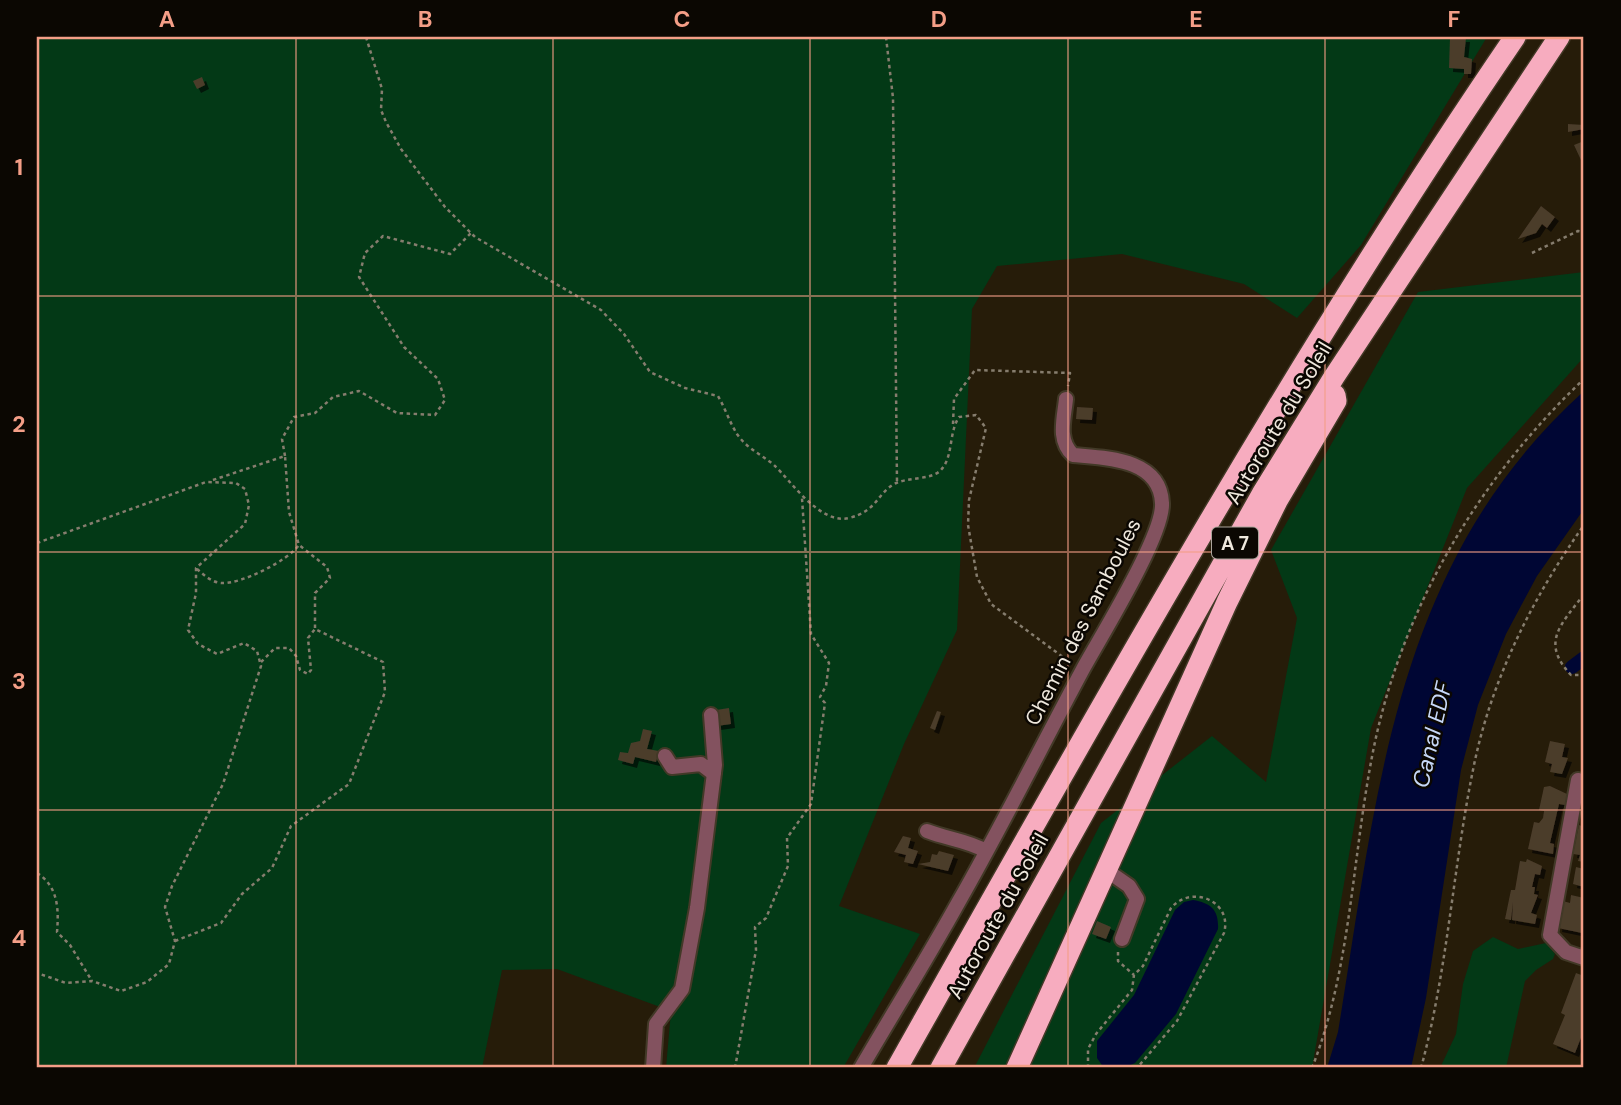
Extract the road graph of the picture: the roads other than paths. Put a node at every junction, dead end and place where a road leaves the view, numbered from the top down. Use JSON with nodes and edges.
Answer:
{"nodes":[{"id":1,"x":1515,"y":37,"type":"edge"},
{"id":2,"x":1559,"y":37,"type":"edge"},
{"id":3,"x":1334,"y":377,"type":"junction"},
{"id":4,"x":1066,"y":399,"type":"road end"},
{"id":5,"x":711,"y":715,"type":"dead end"},
{"id":6,"x":665,"y":756,"type":"dead end"},
{"id":7,"x":714,"y":774,"type":"junction"},
{"id":8,"x":1578,"y":780,"type":"dead end"},
{"id":9,"x":927,"y":831,"type":"dead end"},
{"id":10,"x":986,"y":851,"type":"junction"},
{"id":11,"x":1106,"y":870,"type":"junction"},
{"id":12,"x":1122,"y":939,"type":"road end"},
{"id":13,"x":1584,"y":958,"type":"edge"},
{"id":14,"x":653,"y":1068,"type":"edge"},
{"id":15,"x":861,"y":1068,"type":"edge"},
{"id":16,"x":897,"y":1068,"type":"edge"},
{"id":17,"x":941,"y":1068,"type":"edge"},
{"id":18,"x":1017,"y":1068,"type":"edge"}],
"edges":[{"from":1,"to":16,"type":"highway","name":"Autoroute du Soleil","number":"A 7"},
{"from":2,"to":3,"type":"highway","name":"Autoroute du Soleil","number":"A 7"},
{"from":3,"to":11,"type":"highway"},
{"from":3,"to":17,"type":"highway","name":"Autoroute du Soleil","number":"A 7"},
{"from":4,"to":10,"type":"street","name":"Chemin des Samboules"},
{"from":5,"to":7,"type":"street"},
{"from":6,"to":7,"type":"street"},
{"from":7,"to":14,"type":"street"},
{"from":8,"to":13,"type":"street"},
{"from":9,"to":10,"type":"street"},
{"from":10,"to":15,"type":"street","name":"Chemin des Samboules"},
{"from":11,"to":12,"type":"street"},
{"from":11,"to":18,"type":"highway"}]}
